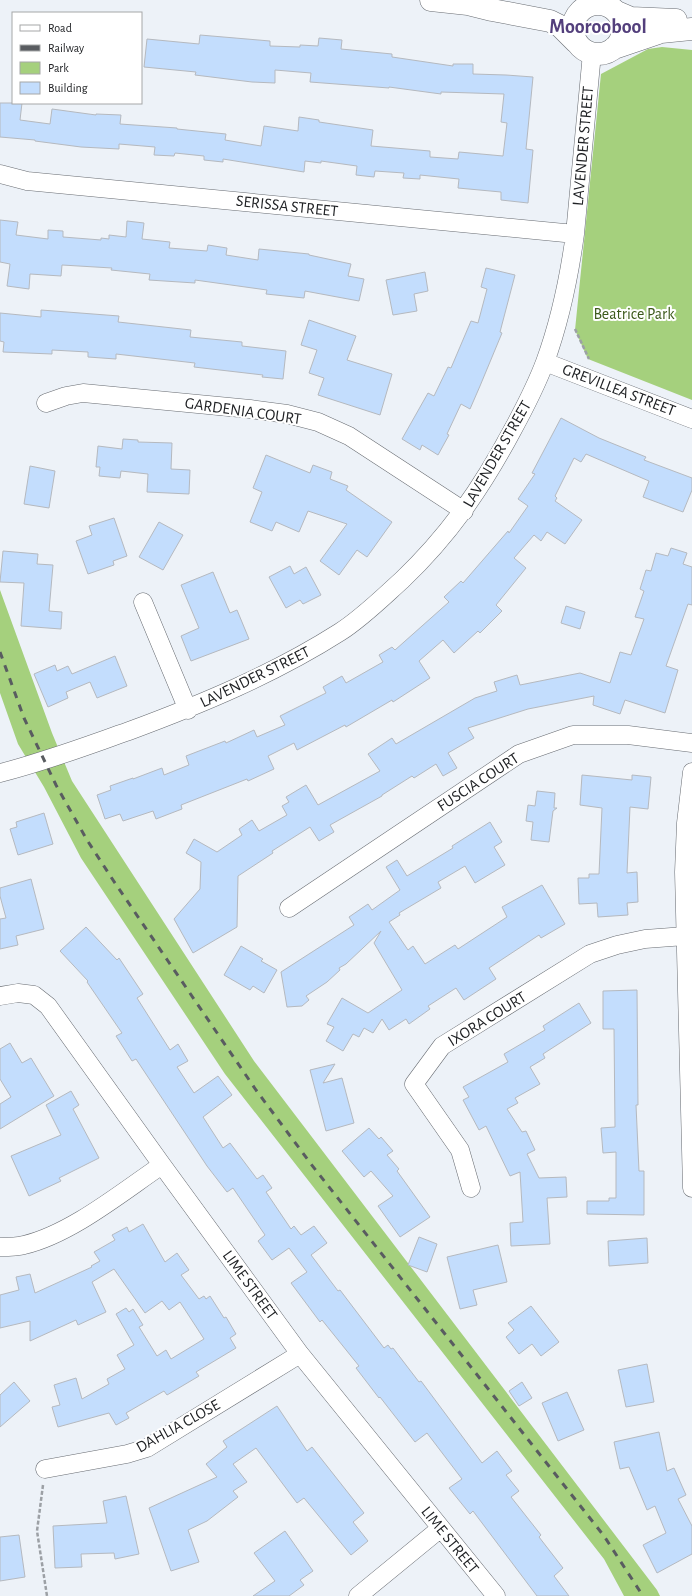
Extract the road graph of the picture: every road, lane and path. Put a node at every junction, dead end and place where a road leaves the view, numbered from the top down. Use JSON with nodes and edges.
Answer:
{"nodes":[{"id":1,"x":431,"y":0,"type":"edge"},
{"id":2,"x":468,"y":4,"type":"junction"},
{"id":3,"x":581,"y":10,"type":"junction"},
{"id":4,"x":617,"y":12,"type":"junction"},
{"id":5,"x":692,"y":22,"type":"edge"},
{"id":6,"x":692,"y":29,"type":"edge"},
{"id":7,"x":584,"y":47,"type":"junction"},
{"id":8,"x":614,"y":48,"type":"junction"},
{"id":9,"x":0,"y":174,"type":"edge"},
{"id":10,"x":575,"y":234,"type":"junction"},
{"id":11,"x":576,"y":323,"type":"dead end"},
{"id":12,"x":545,"y":362,"type":"junction"},
{"id":13,"x":595,"y":362,"type":"dead end"},
{"id":14,"x":46,"y":403,"type":"dead end"},
{"id":15,"x":692,"y":419,"type":"edge"},
{"id":16,"x":464,"y":511,"type":"junction"},
{"id":17,"x":143,"y":602,"type":"dead end"},
{"id":18,"x":188,"y":710,"type":"junction"},
{"id":19,"x":692,"y":743,"type":"edge"},
{"id":20,"x":692,"y":772,"type":"edge"},
{"id":21,"x":0,"y":773,"type":"edge"},
{"id":22,"x":289,"y":908,"type":"dead end"},
{"id":23,"x":685,"y":936,"type":"junction"},
{"id":24,"x":0,"y":996,"type":"edge"},
{"id":25,"x":162,"y":1165,"type":"junction"},
{"id":26,"x":471,"y":1188,"type":"dead end"},
{"id":27,"x":692,"y":1188,"type":"edge"},
{"id":28,"x":0,"y":1247,"type":"edge"},
{"id":29,"x":300,"y":1354,"type":"junction"},
{"id":30,"x":45,"y":1469,"type":"joint"},
{"id":31,"x":441,"y":1528,"type":"junction"},
{"id":32,"x":47,"y":1596,"type":"edge"},
{"id":33,"x":358,"y":1596,"type":"edge"},
{"id":34,"x":496,"y":1596,"type":"edge"}],
"edges":[{"from":1,"to":2,"type":"street"},
{"from":2,"to":3,"type":"street"},
{"from":2,"to":7,"type":"street"},
{"from":3,"to":4,"type":"street"},
{"from":3,"to":7,"type":"street"},
{"from":4,"to":5,"type":"street"},
{"from":4,"to":8,"type":"street"},
{"from":6,"to":8,"type":"street"},
{"from":7,"to":8,"type":"street"},
{"from":7,"to":10,"type":"street","name":"LAVENDER STREET"},
{"from":9,"to":10,"type":"street","name":"SERISSA STREET"},
{"from":10,"to":12,"type":"street","name":"LAVENDER STREET"},
{"from":11,"to":13,"type":"path"},
{"from":12,"to":15,"type":"street","name":"GREVILLEA STREET"},
{"from":12,"to":16,"type":"street","name":"LAVENDER STREET"},
{"from":14,"to":16,"type":"street","name":"GARDENIA COURT"},
{"from":16,"to":18,"type":"street","name":"LAVENDER STREET"},
{"from":17,"to":18,"type":"street"},
{"from":18,"to":21,"type":"street","name":"LAVENDER STREET"},
{"from":19,"to":22,"type":"street","name":"FUSCIA COURT"},
{"from":20,"to":23,"type":"street"},
{"from":23,"to":26,"type":"street","name":"IXORA COURT"},
{"from":23,"to":27,"type":"street"},
{"from":24,"to":25,"type":"street","name":"LIME STREET"},
{"from":25,"to":28,"type":"street"},
{"from":25,"to":29,"type":"street","name":"LIME STREET"},
{"from":29,"to":30,"type":"street","name":"DAHLIA CLOSE"},
{"from":29,"to":31,"type":"street","name":"LIME STREET"},
{"from":30,"to":32,"type":"path"},
{"from":31,"to":33,"type":"street"},
{"from":31,"to":34,"type":"street","name":"LIME STREET"}]}
